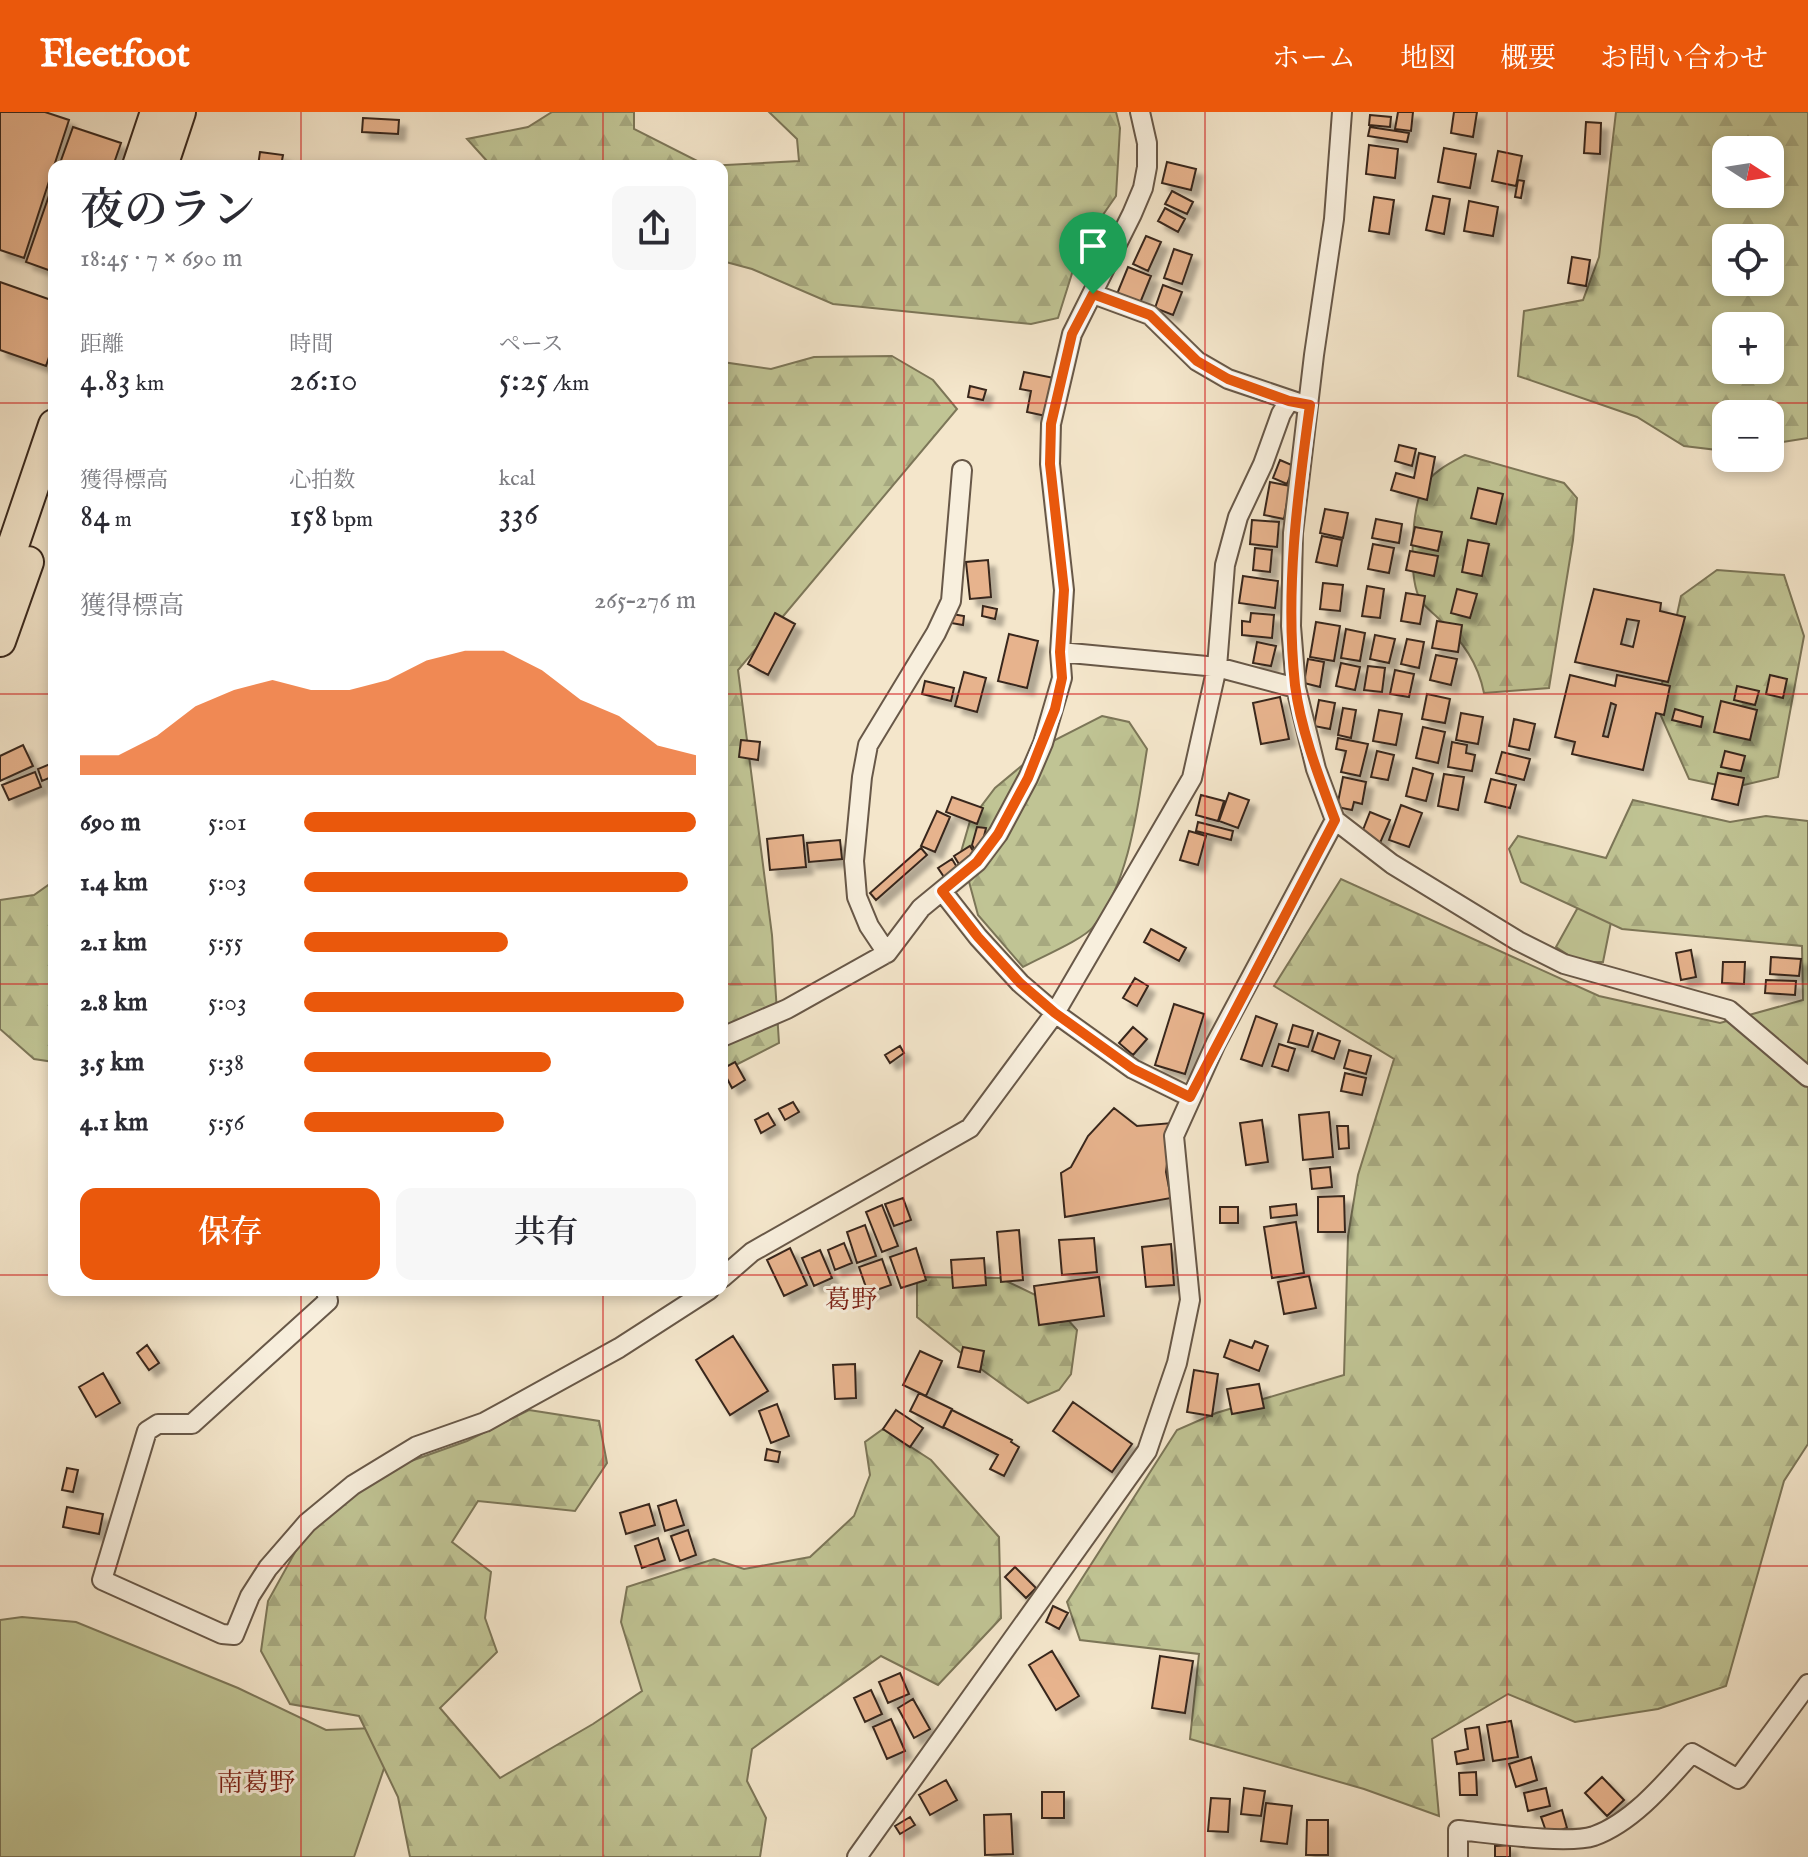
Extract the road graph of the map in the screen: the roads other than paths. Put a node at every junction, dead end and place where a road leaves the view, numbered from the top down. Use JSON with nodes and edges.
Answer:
{"nodes":[{"id":1,"x":156,"y":112,"type":"edge"},
{"id":2,"x":180,"y":112,"type":"edge"},
{"id":3,"x":1140,"y":112,"type":"edge"},
{"id":4,"x":1342,"y":112,"type":"edge"},
{"id":5,"x":140,"y":160,"type":"edge"},
{"id":6,"x":164,"y":160,"type":"edge"},
{"id":7,"x":1093,"y":294,"type":"junction"},
{"id":8,"x":1289,"y":401,"type":"junction"},
{"id":9,"x":1310,"y":405,"type":"junction"},
{"id":10,"x":48,"y":443,"type":"edge"},
{"id":11,"x":962,"y":470,"type":"dead end"},
{"id":12,"x":48,"y":501,"type":"edge"},
{"id":13,"x":0,"y":584,"type":"edge"},
{"id":14,"x":0,"y":641,"type":"edge"},
{"id":15,"x":1060,"y":652,"type":"junction"},
{"id":16,"x":1217,"y":667,"type":"junction"},
{"id":17,"x":1296,"y":688,"type":"junction"},
{"id":18,"x":1335,"y":820,"type":"junction"},
{"id":19,"x":942,"y":891,"type":"junction"},
{"id":20,"x":887,"y":953,"type":"junction"},
{"id":21,"x":1055,"y":1013,"type":"junction"},
{"id":22,"x":728,"y":1034,"type":"edge"},
{"id":23,"x":1808,"y":1077,"type":"edge"},
{"id":24,"x":1190,"y":1097,"type":"junction"},
{"id":25,"x":728,"y":1273,"type":"edge"},
{"id":26,"x":327,"y":1296,"type":"edge"},
{"id":27,"x":700,"y":1296,"type":"edge"},
{"id":28,"x":1808,"y":1684,"type":"edge"},
{"id":29,"x":857,"y":1857,"type":"edge"},
{"id":30,"x":1458,"y":1857,"type":"edge"}],
"edges":[{"from":1,"to":5,"type":"main road"},
{"from":2,"to":6,"type":"main road"},
{"from":3,"to":7,"type":"street"},
{"from":4,"to":9,"type":"street"},
{"from":7,"to":8,"type":"street"},
{"from":7,"to":15,"type":"street"},
{"from":8,"to":9,"type":"street"},
{"from":8,"to":16,"type":"street"},
{"from":9,"to":17,"type":"street"},
{"from":10,"to":13,"type":"main road"},
{"from":11,"to":20,"type":"street"},
{"from":12,"to":14,"type":"main road"},
{"from":15,"to":16,"type":"street"},
{"from":15,"to":19,"type":"street"},
{"from":16,"to":17,"type":"street"},
{"from":16,"to":21,"type":"street"},
{"from":17,"to":18,"type":"street"},
{"from":18,"to":23,"type":"street"},
{"from":18,"to":24,"type":"street"},
{"from":19,"to":20,"type":"street"},
{"from":19,"to":21,"type":"street"},
{"from":20,"to":22,"type":"street"},
{"from":21,"to":24,"type":"street"},
{"from":21,"to":25,"type":"street"},
{"from":24,"to":29,"type":"street"},
{"from":26,"to":27,"type":"street"},
{"from":28,"to":30,"type":"street"}]}
